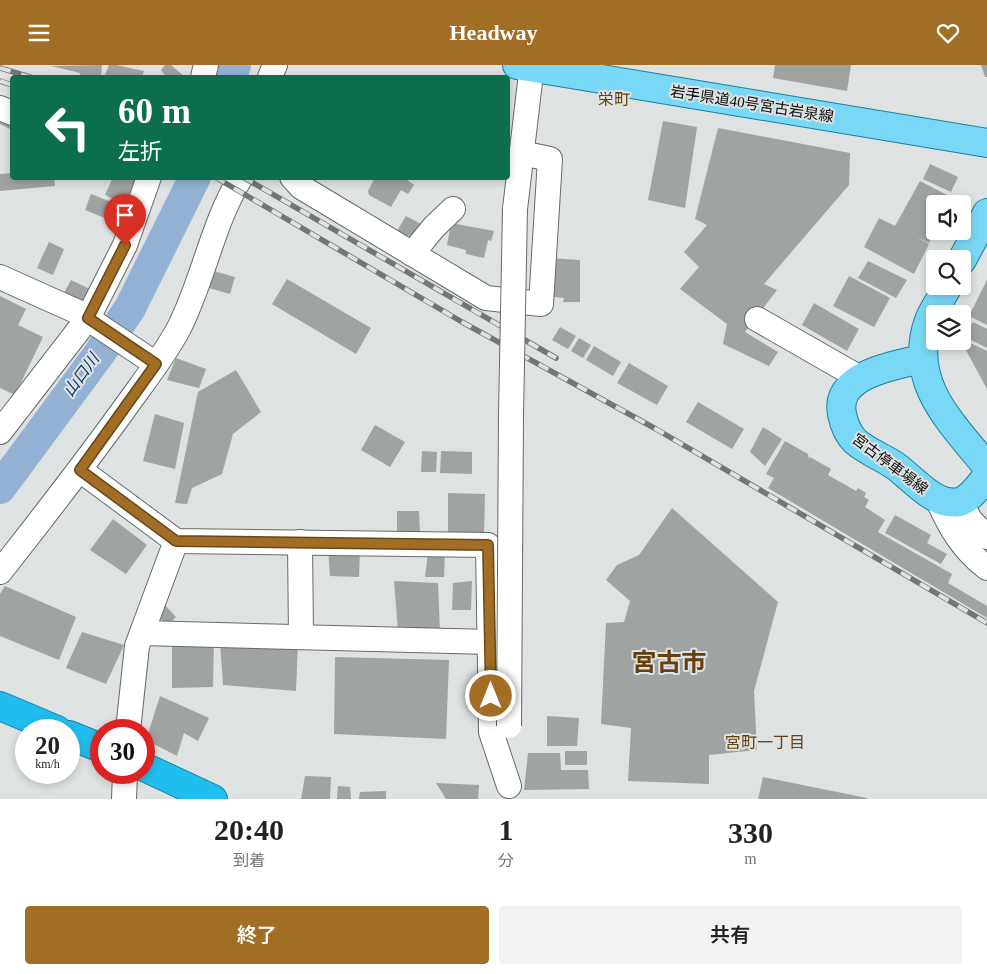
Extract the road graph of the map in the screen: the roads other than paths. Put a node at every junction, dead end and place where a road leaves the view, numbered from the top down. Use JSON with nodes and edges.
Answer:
{"nodes":[{"id":1,"x":527,"y":66,"type":"edge"},
{"id":2,"x":987,"y":143,"type":"edge"},
{"id":3,"x":521,"y":153,"type":"junction"},
{"id":4,"x":148,"y":180,"type":"edge"},
{"id":5,"x":239,"y":180,"type":"edge"},
{"id":6,"x":295,"y":180,"type":"edge"},
{"id":7,"x":452,"y":209,"type":"dead end"},
{"id":8,"x":987,"y":213,"type":"edge"},
{"id":9,"x":968,"y":250,"type":"edge"},
{"id":10,"x":412,"y":254,"type":"junction"},
{"id":11,"x":0,"y":277,"type":"edge"},
{"id":12,"x":943,"y":295,"type":"edge"},
{"id":13,"x":757,"y":319,"type":"dead end"},
{"id":14,"x":97,"y":324,"type":"junction"},
{"id":15,"x":147,"y":357,"type":"junction"},
{"id":16,"x":922,"y":359,"type":"junction"},
{"id":17,"x":860,"y":378,"type":"junction"},
{"id":18,"x":0,"y":432,"type":"edge"},
{"id":19,"x":987,"y":467,"type":"edge"},
{"id":20,"x":80,"y":470,"type":"junction"},
{"id":21,"x":987,"y":476,"type":"edge"},
{"id":22,"x":948,"y":500,"type":"junction"},
{"id":23,"x":987,"y":537,"type":"edge"},
{"id":24,"x":176,"y":541,"type":"junction"},
{"id":25,"x":300,"y":542,"type":"junction"},
{"id":26,"x":987,"y":568,"type":"edge"},
{"id":27,"x":0,"y":572,"type":"edge"},
{"id":28,"x":142,"y":633,"type":"junction"},
{"id":29,"x":301,"y":637,"type":"junction"},
{"id":30,"x":491,"y":641,"type":"junction"},
{"id":31,"x":0,"y":706,"type":"edge"},
{"id":32,"x":31,"y":719,"type":"edge"},
{"id":33,"x":129,"y":719,"type":"edge"},
{"id":34,"x":155,"y":772,"type":"edge"},
{"id":35,"x":125,"y":784,"type":"edge"},
{"id":36,"x":509,"y":793,"type":"edge"},
{"id":37,"x":124,"y":799,"type":"edge"},
{"id":38,"x":213,"y":799,"type":"edge"}],
"edges":[{"from":1,"to":2,"type":"main road","name":"岩手県道40号宮古岩泉線"},
{"from":1,"to":3,"type":"street"},
{"from":3,"to":10,"type":"street"},
{"from":3,"to":36,"type":"street","bridge":true},
{"from":4,"to":14,"type":"street"},
{"from":5,"to":15,"type":"street"},
{"from":6,"to":10,"type":"street"},
{"from":7,"to":10,"type":"street"},
{"from":8,"to":9,"type":"main road"},
{"from":11,"to":14,"type":"street"},
{"from":12,"to":16,"type":"main road"},
{"from":13,"to":17,"type":"street"},
{"from":14,"to":15,"type":"street"},
{"from":14,"to":18,"type":"street"},
{"from":15,"to":20,"type":"street"},
{"from":16,"to":17,"type":"main road","name":"宮古停車場線"},
{"from":16,"to":19,"type":"main road"},
{"from":17,"to":22,"type":"main road","name":"宮古停車場線"},
{"from":20,"to":24,"type":"street"},
{"from":20,"to":27,"type":"street"},
{"from":21,"to":22,"type":"main road"},
{"from":22,"to":23,"type":"street"},
{"from":22,"to":26,"type":"street"},
{"from":24,"to":25,"type":"street"},
{"from":24,"to":28,"type":"street"},
{"from":25,"to":29,"type":"street"},
{"from":25,"to":30,"type":"street"},
{"from":28,"to":29,"type":"street"},
{"from":28,"to":33,"type":"street"},
{"from":29,"to":30,"type":"street"},
{"from":30,"to":36,"type":"street"},
{"from":31,"to":32,"type":"highway"},
{"from":34,"to":38,"type":"highway"},
{"from":35,"to":37,"type":"street"}]}
